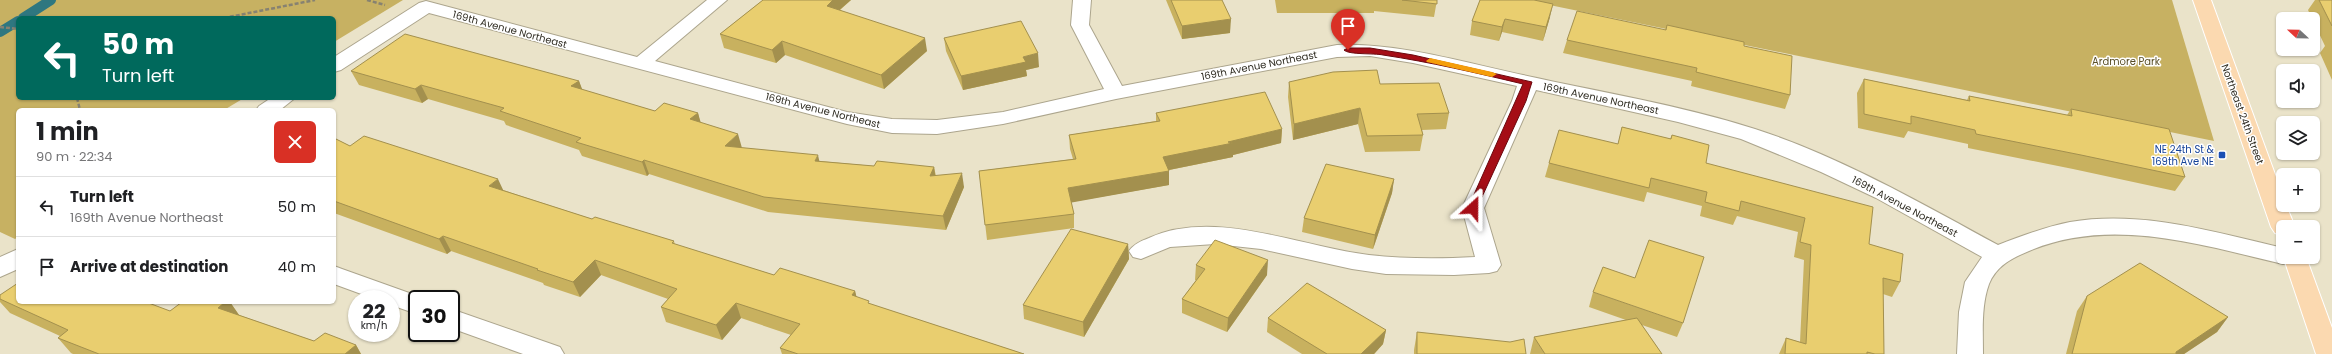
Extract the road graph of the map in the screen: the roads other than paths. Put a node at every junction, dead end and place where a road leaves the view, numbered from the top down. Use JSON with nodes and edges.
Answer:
{"nodes":[{"id":1,"x":718,"y":0,"type":"edge"},
{"id":2,"x":2202,"y":0,"type":"edge"},
{"id":3,"x":1082,"y":1,"type":"edge"},
{"id":4,"x":641,"y":64,"type":"junction"},
{"id":5,"x":336,"y":65,"type":"edge"},
{"id":6,"x":1528,"y":82,"type":"junction"},
{"id":7,"x":1116,"y":93,"type":"junction"},
{"id":8,"x":282,"y":100,"type":"edge"},
{"id":9,"x":269,"y":108,"type":"edge"},
{"id":10,"x":2281,"y":220,"type":"edge"},
{"id":11,"x":1141,"y":251,"type":"dead end"},
{"id":12,"x":2276,"y":254,"type":"edge"},
{"id":13,"x":1997,"y":255,"type":"junction"},
{"id":14,"x":16,"y":259,"type":"edge"},
{"id":15,"x":2293,"y":264,"type":"edge"},
{"id":16,"x":0,"y":269,"type":"edge"},
{"id":17,"x":336,"y":276,"type":"edge"},
{"id":18,"x":408,"y":303,"type":"edge"},
{"id":19,"x":460,"y":321,"type":"edge"},
{"id":20,"x":551,"y":354,"type":"edge"},
{"id":21,"x":1970,"y":354,"type":"edge"},
{"id":22,"x":2329,"y":354,"type":"edge"}],
"edges":[{"from":1,"to":4,"type":"street"},
{"from":2,"to":10,"type":"main road","name":"Northeast 24th Street"},
{"from":3,"to":7,"type":"street"},
{"from":4,"to":5,"type":"street","name":"169th Avenue Northeast"},
{"from":4,"to":7,"type":"street","name":"169th Avenue Northeast"},
{"from":6,"to":7,"type":"street","name":"169th Avenue Northeast"},
{"from":6,"to":11,"type":"street"},
{"from":6,"to":13,"type":"street","name":"169th Avenue Northeast"},
{"from":8,"to":9,"type":"street"},
{"from":12,"to":13,"type":"street"},
{"from":13,"to":21,"type":"street"},
{"from":14,"to":16,"type":"street"},
{"from":15,"to":22,"type":"main road"},
{"from":17,"to":18,"type":"street"},
{"from":19,"to":20,"type":"street"}]}
